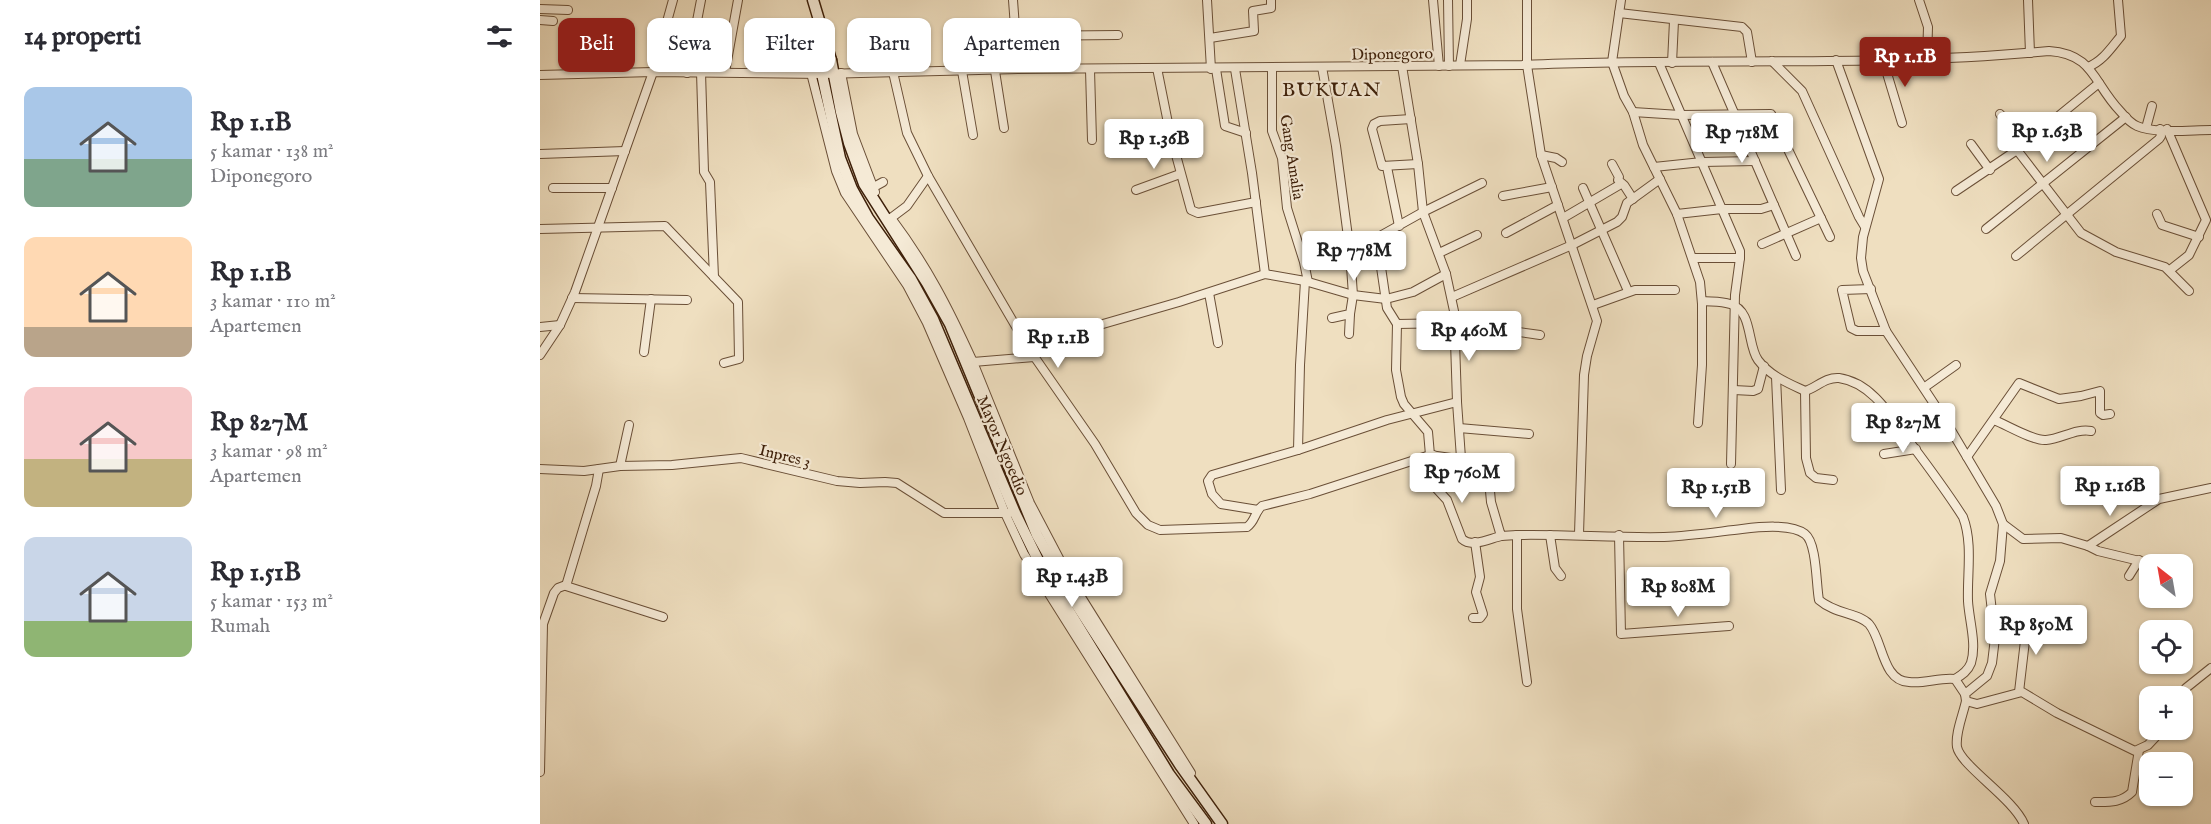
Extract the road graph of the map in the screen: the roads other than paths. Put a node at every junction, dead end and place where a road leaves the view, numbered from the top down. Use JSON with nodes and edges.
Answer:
{"nodes":[{"id":1,"x":673,"y":0,"type":"edge"},
{"id":2,"x":701,"y":0,"type":"edge"},
{"id":3,"x":738,"y":0,"type":"edge"},
{"id":4,"x":813,"y":0,"type":"edge"},
{"id":5,"x":1012,"y":0,"type":"edge"},
{"id":6,"x":1207,"y":0,"type":"edge"},
{"id":7,"x":1271,"y":0,"type":"edge"},
{"id":8,"x":1433,"y":0,"type":"edge"},
{"id":9,"x":1448,"y":0,"type":"edge"},
{"id":10,"x":1467,"y":0,"type":"edge"},
{"id":11,"x":1527,"y":0,"type":"edge"},
{"id":12,"x":1621,"y":0,"type":"edge"},
{"id":13,"x":1920,"y":0,"type":"edge"},
{"id":14,"x":2028,"y":0,"type":"edge"},
{"id":15,"x":2118,"y":0,"type":"edge"},
{"id":16,"x":540,"y":9,"type":"edge"},
{"id":17,"x":568,"y":10,"type":"dead end"},
{"id":18,"x":1619,"y":14,"type":"junction"},
{"id":19,"x":668,"y":18,"type":"edge"},
{"id":20,"x":698,"y":18,"type":"edge"},
{"id":21,"x":818,"y":18,"type":"edge"},
{"id":22,"x":1014,"y":18,"type":"edge"},
{"id":23,"x":540,"y":20,"type":"edge"},
{"id":24,"x":553,"y":21,"type":"dead end"},
{"id":25,"x":1674,"y":21,"type":"junction"},
{"id":26,"x":1081,"y":35,"type":"edge"},
{"id":27,"x":1118,"y":35,"type":"dead end"},
{"id":28,"x":732,"y":36,"type":"edge"},
{"id":29,"x":1210,"y":38,"type":"junction"},
{"id":30,"x":2030,"y":53,"type":"junction"},
{"id":31,"x":1836,"y":60,"type":"junction"},
{"id":32,"x":1883,"y":60,"type":"junction"},
{"id":33,"x":1928,"y":60,"type":"junction"},
{"id":34,"x":1612,"y":62,"type":"junction"},
{"id":35,"x":1712,"y":62,"type":"junction"},
{"id":36,"x":1752,"y":62,"type":"junction"},
{"id":37,"x":1772,"y":62,"type":"junction"},
{"id":38,"x":1659,"y":63,"type":"junction"},
{"id":39,"x":1672,"y":63,"type":"junction"},
{"id":40,"x":1527,"y":64,"type":"junction"},
{"id":41,"x":1460,"y":65,"type":"junction"},
{"id":42,"x":1402,"y":66,"type":"junction"},
{"id":43,"x":1439,"y":66,"type":"junction"},
{"id":44,"x":1449,"y":66,"type":"junction"},
{"id":45,"x":2088,"y":67,"type":"junction"},
{"id":46,"x":1157,"y":68,"type":"junction"},
{"id":47,"x":1272,"y":68,"type":"junction"},
{"id":48,"x":1322,"y":68,"type":"junction"},
{"id":49,"x":835,"y":69,"type":"edge"},
{"id":50,"x":1213,"y":69,"type":"junction"},
{"id":51,"x":1235,"y":69,"type":"junction"},
{"id":52,"x":1081,"y":70,"type":"edge"},
{"id":53,"x":1090,"y":70,"type":"junction"},
{"id":54,"x":653,"y":72,"type":"joint"},
{"id":55,"x":701,"y":72,"type":"edge"},
{"id":56,"x":726,"y":72,"type":"edge"},
{"id":57,"x":893,"y":72,"type":"joint"},
{"id":58,"x":962,"y":72,"type":"edge"},
{"id":59,"x":995,"y":72,"type":"edge"},
{"id":60,"x":612,"y":73,"type":"joint"},
{"id":61,"x":837,"y":73,"type":"junction"},
{"id":62,"x":816,"y":74,"type":"junction"},
{"id":63,"x":540,"y":75,"type":"edge"},
{"id":64,"x":2099,"y":83,"type":"junction"},
{"id":65,"x":2152,"y":106,"type":"dead end"},
{"id":66,"x":1633,"y":112,"type":"junction"},
{"id":67,"x":1734,"y":114,"type":"junction"},
{"id":68,"x":2000,"y":114,"type":"dead end"},
{"id":69,"x":1680,"y":115,"type":"junction"},
{"id":70,"x":2126,"y":117,"type":"junction"},
{"id":71,"x":1411,"y":119,"type":"junction"},
{"id":72,"x":1902,"y":123,"type":"dead end"},
{"id":73,"x":1004,"y":128,"type":"dead end"},
{"id":74,"x":2146,"y":128,"type":"junction"},
{"id":75,"x":2163,"y":129,"type":"junction"},
{"id":76,"x":2211,"y":130,"type":"edge"},
{"id":77,"x":1246,"y":133,"type":"junction"},
{"id":78,"x":973,"y":135,"type":"dead end"},
{"id":79,"x":1092,"y":140,"type":"dead end"},
{"id":80,"x":1971,"y":144,"type":"dead end"},
{"id":81,"x":2018,"y":148,"type":"junction"},
{"id":82,"x":626,"y":152,"type":"junction"},
{"id":83,"x":540,"y":154,"type":"edge"},
{"id":84,"x":1541,"y":154,"type":"junction"},
{"id":85,"x":1755,"y":161,"type":"junction"},
{"id":86,"x":1562,"y":162,"type":"dead end"},
{"id":87,"x":1702,"y":162,"type":"junction"},
{"id":88,"x":1418,"y":164,"type":"junction"},
{"id":89,"x":1612,"y":164,"type":"dead end"},
{"id":90,"x":1387,"y":167,"type":"junction"},
{"id":91,"x":1654,"y":167,"type":"junction"},
{"id":92,"x":1990,"y":170,"type":"junction"},
{"id":93,"x":1180,"y":174,"type":"junction"},
{"id":94,"x":928,"y":176,"type":"junction"},
{"id":95,"x":1660,"y":179,"type":"junction"},
{"id":96,"x":1482,"y":183,"type":"dead end"},
{"id":97,"x":2043,"y":183,"type":"junction"},
{"id":98,"x":1621,"y":184,"type":"junction"},
{"id":99,"x":875,"y":185,"type":"junction"},
{"id":100,"x":553,"y":188,"type":"dead end"},
{"id":101,"x":612,"y":188,"type":"junction"},
{"id":102,"x":1552,"y":188,"type":"junction"},
{"id":103,"x":1583,"y":188,"type":"dead end"},
{"id":104,"x":852,"y":189,"type":"junction"},
{"id":105,"x":1136,"y":189,"type":"dead end"},
{"id":106,"x":1956,"y":191,"type":"dead end"},
{"id":107,"x":1503,"y":196,"type":"dead end"},
{"id":108,"x":1633,"y":199,"type":"junction"},
{"id":109,"x":1256,"y":202,"type":"junction"},
{"id":110,"x":1590,"y":204,"type":"junction"},
{"id":111,"x":1558,"y":205,"type":"junction"},
{"id":112,"x":1774,"y":205,"type":"junction"},
{"id":113,"x":1722,"y":209,"type":"junction"},
{"id":114,"x":1423,"y":212,"type":"junction"},
{"id":115,"x":1677,"y":214,"type":"junction"},
{"id":116,"x":2157,"y":214,"type":"dead end"},
{"id":117,"x":2066,"y":216,"type":"junction"},
{"id":118,"x":892,"y":217,"type":"junction"},
{"id":119,"x":1563,"y":218,"type":"junction"},
{"id":120,"x":1821,"y":218,"type":"junction"},
{"id":121,"x":1399,"y":226,"type":"junction"},
{"id":122,"x":1865,"y":227,"type":"junction"},
{"id":123,"x":597,"y":228,"type":"junction"},
{"id":124,"x":540,"y":229,"type":"edge"},
{"id":125,"x":1986,"y":229,"type":"dead end"},
{"id":126,"x":1601,"y":230,"type":"junction"},
{"id":127,"x":1506,"y":233,"type":"dead end"},
{"id":128,"x":1787,"y":234,"type":"junction"},
{"id":129,"x":1477,"y":235,"type":"dead end"},
{"id":130,"x":1830,"y":237,"type":"dead end"},
{"id":131,"x":2199,"y":237,"type":"junction"},
{"id":132,"x":1762,"y":244,"type":"dead end"},
{"id":133,"x":1572,"y":245,"type":"junction"},
{"id":134,"x":1439,"y":253,"type":"junction"},
{"id":135,"x":1796,"y":256,"type":"dead end"},
{"id":136,"x":2016,"y":256,"type":"dead end"},
{"id":137,"x":1693,"y":258,"type":"junction"},
{"id":138,"x":1740,"y":258,"type":"junction"},
{"id":139,"x":2170,"y":270,"type":"junction"},
{"id":140,"x":1264,"y":274,"type":"junction"},
{"id":141,"x":1446,"y":274,"type":"junction"},
{"id":142,"x":714,"y":277,"type":"junction"},
{"id":143,"x":1307,"y":282,"type":"junction"},
{"id":144,"x":1871,"y":289,"type":"junction"},
{"id":145,"x":1675,"y":290,"type":"dead end"},
{"id":146,"x":1628,"y":291,"type":"junction"},
{"id":147,"x":2189,"y":291,"type":"dead end"},
{"id":148,"x":1209,"y":293,"type":"junction"},
{"id":149,"x":1353,"y":295,"type":"junction"},
{"id":150,"x":1452,"y":297,"type":"junction"},
{"id":151,"x":572,"y":298,"type":"junction"},
{"id":152,"x":651,"y":299,"type":"junction"},
{"id":153,"x":1386,"y":299,"type":"junction"},
{"id":154,"x":687,"y":300,"type":"dead end"},
{"id":155,"x":1702,"y":300,"type":"junction"},
{"id":156,"x":1593,"y":305,"type":"junction"},
{"id":157,"x":1736,"y":307,"type":"junction"},
{"id":158,"x":1350,"y":314,"type":"junction"},
{"id":159,"x":1332,"y":318,"type":"dead end"},
{"id":160,"x":1456,"y":323,"type":"junction"},
{"id":161,"x":1397,"y":324,"type":"junction"},
{"id":162,"x":560,"y":325,"type":"junction"},
{"id":163,"x":540,"y":327,"type":"edge"},
{"id":164,"x":1887,"y":331,"type":"junction"},
{"id":165,"x":1349,"y":334,"type":"dead end"},
{"id":166,"x":1540,"y":335,"type":"dead end"},
{"id":167,"x":1218,"y":344,"type":"dead end"},
{"id":168,"x":644,"y":352,"type":"dead end"},
{"id":169,"x":1031,"y":353,"type":"junction"},
{"id":170,"x":540,"y":355,"type":"edge"},
{"id":171,"x":979,"y":361,"type":"junction"},
{"id":172,"x":724,"y":363,"type":"dead end"},
{"id":173,"x":1956,"y":364,"type":"dead end"},
{"id":174,"x":1764,"y":366,"type":"junction"},
{"id":175,"x":1776,"y":377,"type":"junction"},
{"id":176,"x":1925,"y":387,"type":"junction"},
{"id":177,"x":1734,"y":390,"type":"junction"},
{"id":178,"x":1805,"y":392,"type":"junction"},
{"id":179,"x":1457,"y":402,"type":"junction"},
{"id":180,"x":1412,"y":414,"type":"junction"},
{"id":181,"x":2110,"y":414,"type":"dead end"},
{"id":182,"x":1994,"y":420,"type":"junction"},
{"id":183,"x":1698,"y":423,"type":"dead end"},
{"id":184,"x":629,"y":425,"type":"dead end"},
{"id":185,"x":1460,"y":428,"type":"junction"},
{"id":186,"x":2091,"y":431,"type":"dead end"},
{"id":187,"x":1529,"y":434,"type":"dead end"},
{"id":188,"x":1916,"y":449,"type":"junction"},
{"id":189,"x":1298,"y":450,"type":"junction"},
{"id":190,"x":1884,"y":454,"type":"dead end"},
{"id":191,"x":1431,"y":455,"type":"junction"},
{"id":192,"x":1461,"y":458,"type":"junction"},
{"id":193,"x":1967,"y":458,"type":"junction"},
{"id":194,"x":1731,"y":464,"type":"dead end"},
{"id":195,"x":620,"y":466,"type":"junction"},
{"id":196,"x":540,"y":469,"type":"edge"},
{"id":197,"x":599,"y":469,"type":"junction"},
{"id":198,"x":1833,"y":480,"type":"dead end"},
{"id":199,"x":2211,"y":488,"type":"edge"},
{"id":200,"x":1781,"y":490,"type":"dead end"},
{"id":201,"x":1258,"y":510,"type":"junction"},
{"id":202,"x":1010,"y":513,"type":"junction"},
{"id":203,"x":2003,"y":524,"type":"junction"},
{"id":204,"x":1579,"y":534,"type":"junction"},
{"id":205,"x":1517,"y":535,"type":"junction"},
{"id":206,"x":1550,"y":535,"type":"junction"},
{"id":207,"x":1619,"y":535,"type":"junction"},
{"id":208,"x":1501,"y":536,"type":"junction"},
{"id":209,"x":1476,"y":542,"type":"junction"},
{"id":210,"x":2088,"y":546,"type":"junction"},
{"id":211,"x":2139,"y":560,"type":"joint"},
{"id":212,"x":1561,"y":576,"type":"dead end"},
{"id":213,"x":2129,"y":576,"type":"dead end"},
{"id":214,"x":566,"y":585,"type":"junction"},
{"id":215,"x":2028,"y":615,"type":"dead end"},
{"id":216,"x":663,"y":617,"type":"dead end"},
{"id":217,"x":1473,"y":618,"type":"dead end"},
{"id":218,"x":1730,"y":626,"type":"dead end"},
{"id":219,"x":2211,"y":668,"type":"edge"},
{"id":220,"x":1955,"y":679,"type":"junction"},
{"id":221,"x":1527,"y":682,"type":"dead end"},
{"id":222,"x":2187,"y":686,"type":"edge"},
{"id":223,"x":2019,"y":692,"type":"junction"},
{"id":224,"x":1965,"y":698,"type":"junction"},
{"id":225,"x":2154,"y":740,"type":"edge"},
{"id":226,"x":2139,"y":750,"type":"junction"},
{"id":227,"x":540,"y":772,"type":"edge"},
{"id":228,"x":2095,"y":802,"type":"dead end"},
{"id":229,"x":1194,"y":824,"type":"edge"},
{"id":230,"x":1206,"y":824,"type":"edge"},
{"id":231,"x":1222,"y":824,"type":"edge"},
{"id":232,"x":1227,"y":824,"type":"edge"},
{"id":233,"x":2024,"y":824,"type":"edge"}],
"edges":[{"from":1,"to":19,"type":"street"},
{"from":2,"to":20,"type":"street"},
{"from":3,"to":28,"type":"street"},
{"from":4,"to":21,"type":"street","name":"Mayor Ngoedio"},
{"from":5,"to":22,"type":"street"},
{"from":6,"to":29,"type":"street"},
{"from":7,"to":29,"type":"street"},
{"from":8,"to":43,"type":"street"},
{"from":9,"to":44,"type":"street"},
{"from":10,"to":41,"type":"street"},
{"from":11,"to":40,"type":"street"},
{"from":12,"to":18,"type":"street"},
{"from":13,"to":33,"type":"street"},
{"from":14,"to":30,"type":"street"},
{"from":15,"to":45,"type":"street"},
{"from":16,"to":17,"type":"street"},
{"from":18,"to":25,"type":"street"},
{"from":18,"to":34,"type":"street"},
{"from":23,"to":24,"type":"street"},
{"from":25,"to":36,"type":"street"},
{"from":25,"to":39,"type":"street"},
{"from":26,"to":27,"type":"street"},
{"from":29,"to":50,"type":"street"},
{"from":30,"to":33,"type":"street","name":"Diponegoro"},
{"from":30,"to":45,"type":"street","name":"Diponegoro"},
{"from":31,"to":32,"type":"street","name":"Diponegoro"},
{"from":31,"to":37,"type":"street","name":"Diponegoro"},
{"from":31,"to":122,"type":"street"},
{"from":32,"to":33,"type":"street","name":"Diponegoro"},
{"from":32,"to":72,"type":"street"},
{"from":34,"to":38,"type":"street","name":"Diponegoro"},
{"from":34,"to":40,"type":"street","name":"Diponegoro"},
{"from":34,"to":66,"type":"street"},
{"from":35,"to":36,"type":"street","name":"Diponegoro"},
{"from":35,"to":39,"type":"street","name":"Diponegoro"},
{"from":35,"to":67,"type":"street"},
{"from":36,"to":37,"type":"street","name":"Diponegoro"},
{"from":37,"to":122,"type":"street"},
{"from":38,"to":39,"type":"street","name":"Diponegoro"},
{"from":38,"to":69,"type":"street"},
{"from":40,"to":41,"type":"street","name":"Diponegoro"},
{"from":40,"to":84,"type":"street"},
{"from":41,"to":44,"type":"street","name":"Diponegoro"},
{"from":42,"to":43,"type":"street","name":"Diponegoro"},
{"from":42,"to":48,"type":"street","name":"Diponegoro"},
{"from":42,"to":71,"type":"street"},
{"from":43,"to":44,"type":"street","name":"Diponegoro"},
{"from":45,"to":64,"type":"street","name":"Diponegoro"},
{"from":46,"to":50,"type":"street","name":"Diponegoro"},
{"from":46,"to":53,"type":"street","name":"Diponegoro"},
{"from":46,"to":93,"type":"street"},
{"from":47,"to":48,"type":"street","name":"Diponegoro"},
{"from":47,"to":51,"type":"street","name":"Diponegoro"},
{"from":47,"to":143,"type":"street","name":"Gang Amalia"},
{"from":48,"to":149,"type":"street"},
{"from":49,"to":61,"type":"street","name":"Mayor Ngoedio"},
{"from":50,"to":51,"type":"street","name":"Diponegoro"},
{"from":50,"to":77,"type":"street"},
{"from":51,"to":77,"type":"street"},
{"from":52,"to":53,"type":"street","name":"Diponegoro"},
{"from":53,"to":79,"type":"street"},
{"from":54,"to":60,"type":"street","name":"Diponegoro"},
{"from":54,"to":82,"type":"street"},
{"from":55,"to":142,"type":"street"},
{"from":56,"to":62,"type":"street","name":"Diponegoro"},
{"from":57,"to":61,"type":"street","name":"Diponegoro"},
{"from":57,"to":94,"type":"street"},
{"from":58,"to":78,"type":"street"},
{"from":59,"to":73,"type":"street"},
{"from":60,"to":63,"type":"street","name":"Diponegoro"},
{"from":61,"to":62,"type":"street","name":"Diponegoro"},
{"from":61,"to":99,"type":"street","name":"Mayor Ngoedio"},
{"from":62,"to":104,"type":"street","name":"Mayor Ngoedio"},
{"from":62,"to":202,"type":"street"},
{"from":64,"to":70,"type":"street","name":"Diponegoro"},
{"from":64,"to":81,"type":"street"},
{"from":65,"to":74,"type":"street"},
{"from":66,"to":69,"type":"street"},
{"from":66,"to":91,"type":"street"},
{"from":67,"to":69,"type":"street"},
{"from":67,"to":85,"type":"street"},
{"from":67,"to":120,"type":"street"},
{"from":68,"to":81,"type":"street"},
{"from":69,"to":87,"type":"street"},
{"from":70,"to":74,"type":"street","name":"Diponegoro"},
{"from":70,"to":97,"type":"street"},
{"from":71,"to":88,"type":"street"},
{"from":71,"to":90,"type":"street"},
{"from":74,"to":75,"type":"street","name":"Diponegoro"},
{"from":75,"to":76,"type":"street","name":"Diponegoro"},
{"from":75,"to":117,"type":"street"},
{"from":75,"to":131,"type":"street"},
{"from":77,"to":109,"type":"street"},
{"from":80,"to":92,"type":"street"},
{"from":81,"to":92,"type":"street"},
{"from":81,"to":97,"type":"street"},
{"from":82,"to":83,"type":"street"},
{"from":82,"to":101,"type":"street"},
{"from":84,"to":86,"type":"street"},
{"from":84,"to":102,"type":"street"},
{"from":85,"to":87,"type":"street"},
{"from":85,"to":112,"type":"street"},
{"from":87,"to":91,"type":"street"},
{"from":87,"to":113,"type":"street"},
{"from":88,"to":90,"type":"street"},
{"from":88,"to":114,"type":"street"},
{"from":89,"to":98,"type":"street"},
{"from":90,"to":121,"type":"street"},
{"from":91,"to":95,"type":"street"},
{"from":92,"to":106,"type":"street"},
{"from":93,"to":105,"type":"street"},
{"from":93,"to":109,"type":"street"},
{"from":94,"to":118,"type":"street"},
{"from":94,"to":169,"type":"street"},
{"from":95,"to":108,"type":"street"},
{"from":95,"to":115,"type":"street"},
{"from":96,"to":114,"type":"street"},
{"from":97,"to":117,"type":"street"},
{"from":97,"to":125,"type":"street"},
{"from":98,"to":108,"type":"street"},
{"from":98,"to":110,"type":"street"},
{"from":99,"to":104,"type":"street"},
{"from":99,"to":118,"type":"street"},
{"from":99,"to":231,"type":"street","name":"Mayor Ngoedio"},
{"from":100,"to":101,"type":"street"},
{"from":101,"to":123,"type":"street"},
{"from":102,"to":107,"type":"street"},
{"from":102,"to":111,"type":"street"},
{"from":103,"to":110,"type":"street"},
{"from":104,"to":202,"type":"street","name":"Mayor Ngoedio"},
{"from":108,"to":126,"type":"street"},
{"from":109,"to":140,"type":"street"},
{"from":110,"to":119,"type":"street"},
{"from":110,"to":126,"type":"street"},
{"from":111,"to":119,"type":"street"},
{"from":111,"to":127,"type":"street"},
{"from":112,"to":113,"type":"street"},
{"from":112,"to":128,"type":"street"},
{"from":113,"to":115,"type":"street"},
{"from":113,"to":138,"type":"street"},
{"from":114,"to":121,"type":"street"},
{"from":114,"to":134,"type":"street"},
{"from":115,"to":137,"type":"street"},
{"from":116,"to":131,"type":"street"},
{"from":117,"to":136,"type":"street"},
{"from":117,"to":139,"type":"street"},
{"from":118,"to":171,"type":"street"},
{"from":119,"to":133,"type":"street"},
{"from":120,"to":128,"type":"street"},
{"from":120,"to":130,"type":"street"},
{"from":121,"to":153,"type":"street"},
{"from":122,"to":144,"type":"street"},
{"from":123,"to":124,"type":"street"},
{"from":123,"to":142,"type":"street"},
{"from":123,"to":151,"type":"street"},
{"from":126,"to":133,"type":"street"},
{"from":126,"to":146,"type":"street"},
{"from":128,"to":132,"type":"street"},
{"from":128,"to":135,"type":"street"},
{"from":129,"to":134,"type":"street"},
{"from":131,"to":139,"type":"street"},
{"from":133,"to":150,"type":"street"},
{"from":133,"to":156,"type":"street"},
{"from":134,"to":141,"type":"street"},
{"from":137,"to":138,"type":"street"},
{"from":137,"to":155,"type":"street"},
{"from":138,"to":157,"type":"street"},
{"from":139,"to":147,"type":"street"},
{"from":140,"to":143,"type":"street"},
{"from":140,"to":148,"type":"street"},
{"from":141,"to":150,"type":"street"},
{"from":141,"to":153,"type":"street"},
{"from":142,"to":172,"type":"street"},
{"from":143,"to":149,"type":"street"},
{"from":143,"to":189,"type":"street","name":"Gang Amalia"},
{"from":144,"to":164,"type":"street"},
{"from":144,"to":164,"type":"street"},
{"from":145,"to":146,"type":"street"},
{"from":146,"to":156,"type":"street"},
{"from":148,"to":167,"type":"street"},
{"from":148,"to":169,"type":"street"},
{"from":149,"to":153,"type":"street"},
{"from":149,"to":158,"type":"street"},
{"from":150,"to":160,"type":"street"},
{"from":151,"to":152,"type":"street"},
{"from":151,"to":162,"type":"street"},
{"from":152,"to":154,"type":"street"},
{"from":152,"to":168,"type":"street"},
{"from":153,"to":161,"type":"street"},
{"from":155,"to":157,"type":"street"},
{"from":155,"to":183,"type":"street"},
{"from":156,"to":204,"type":"street"},
{"from":157,"to":174,"type":"street"},
{"from":157,"to":177,"type":"street"},
{"from":158,"to":159,"type":"street"},
{"from":158,"to":165,"type":"street"},
{"from":160,"to":161,"type":"street"},
{"from":160,"to":166,"type":"street"},
{"from":160,"to":179,"type":"street"},
{"from":161,"to":180,"type":"street"},
{"from":162,"to":163,"type":"street"},
{"from":162,"to":170,"type":"street"},
{"from":164,"to":176,"type":"street"},
{"from":169,"to":171,"type":"street"},
{"from":169,"to":201,"type":"street"},
{"from":171,"to":232,"type":"street"},
{"from":173,"to":176,"type":"street"},
{"from":174,"to":175,"type":"street"},
{"from":174,"to":177,"type":"street"},
{"from":175,"to":178,"type":"street"},
{"from":175,"to":200,"type":"street"},
{"from":176,"to":193,"type":"street"},
{"from":177,"to":194,"type":"street"},
{"from":178,"to":188,"type":"street"},
{"from":178,"to":198,"type":"street"},
{"from":179,"to":180,"type":"street"},
{"from":179,"to":185,"type":"street"},
{"from":180,"to":189,"type":"street"},
{"from":180,"to":191,"type":"street"},
{"from":181,"to":182,"type":"street"},
{"from":182,"to":186,"type":"street"},
{"from":182,"to":193,"type":"street"},
{"from":184,"to":195,"type":"street"},
{"from":185,"to":187,"type":"street"},
{"from":185,"to":192,"type":"street"},
{"from":188,"to":190,"type":"street"},
{"from":188,"to":220,"type":"street"},
{"from":189,"to":201,"type":"street"},
{"from":191,"to":192,"type":"street"},
{"from":191,"to":201,"type":"street"},
{"from":191,"to":209,"type":"street"},
{"from":192,"to":208,"type":"street"},
{"from":193,"to":203,"type":"street"},
{"from":195,"to":197,"type":"street","name":"Inpres 3"},
{"from":195,"to":202,"type":"street","name":"Inpres 3"},
{"from":196,"to":197,"type":"street","name":"Inpres 3"},
{"from":197,"to":214,"type":"street"},
{"from":199,"to":210,"type":"street"},
{"from":202,"to":229,"type":"street"},
{"from":202,"to":230,"type":"street","name":"Mayor Ngoedio"},
{"from":203,"to":210,"type":"street"},
{"from":203,"to":224,"type":"street"},
{"from":204,"to":206,"type":"street"},
{"from":204,"to":207,"type":"street"},
{"from":205,"to":206,"type":"street"},
{"from":205,"to":208,"type":"street"},
{"from":205,"to":221,"type":"street"},
{"from":206,"to":212,"type":"street"},
{"from":207,"to":218,"type":"street"},
{"from":207,"to":220,"type":"street"},
{"from":208,"to":209,"type":"street"},
{"from":209,"to":217,"type":"street"},
{"from":210,"to":211,"type":"street"},
{"from":211,"to":213,"type":"street"},
{"from":214,"to":216,"type":"street"},
{"from":214,"to":227,"type":"street"},
{"from":215,"to":223,"type":"street"},
{"from":219,"to":222,"type":"street"},
{"from":220,"to":224,"type":"street"},
{"from":223,"to":224,"type":"street"},
{"from":223,"to":226,"type":"street"},
{"from":224,"to":233,"type":"street"},
{"from":225,"to":226,"type":"street"},
{"from":226,"to":228,"type":"street"}]}
